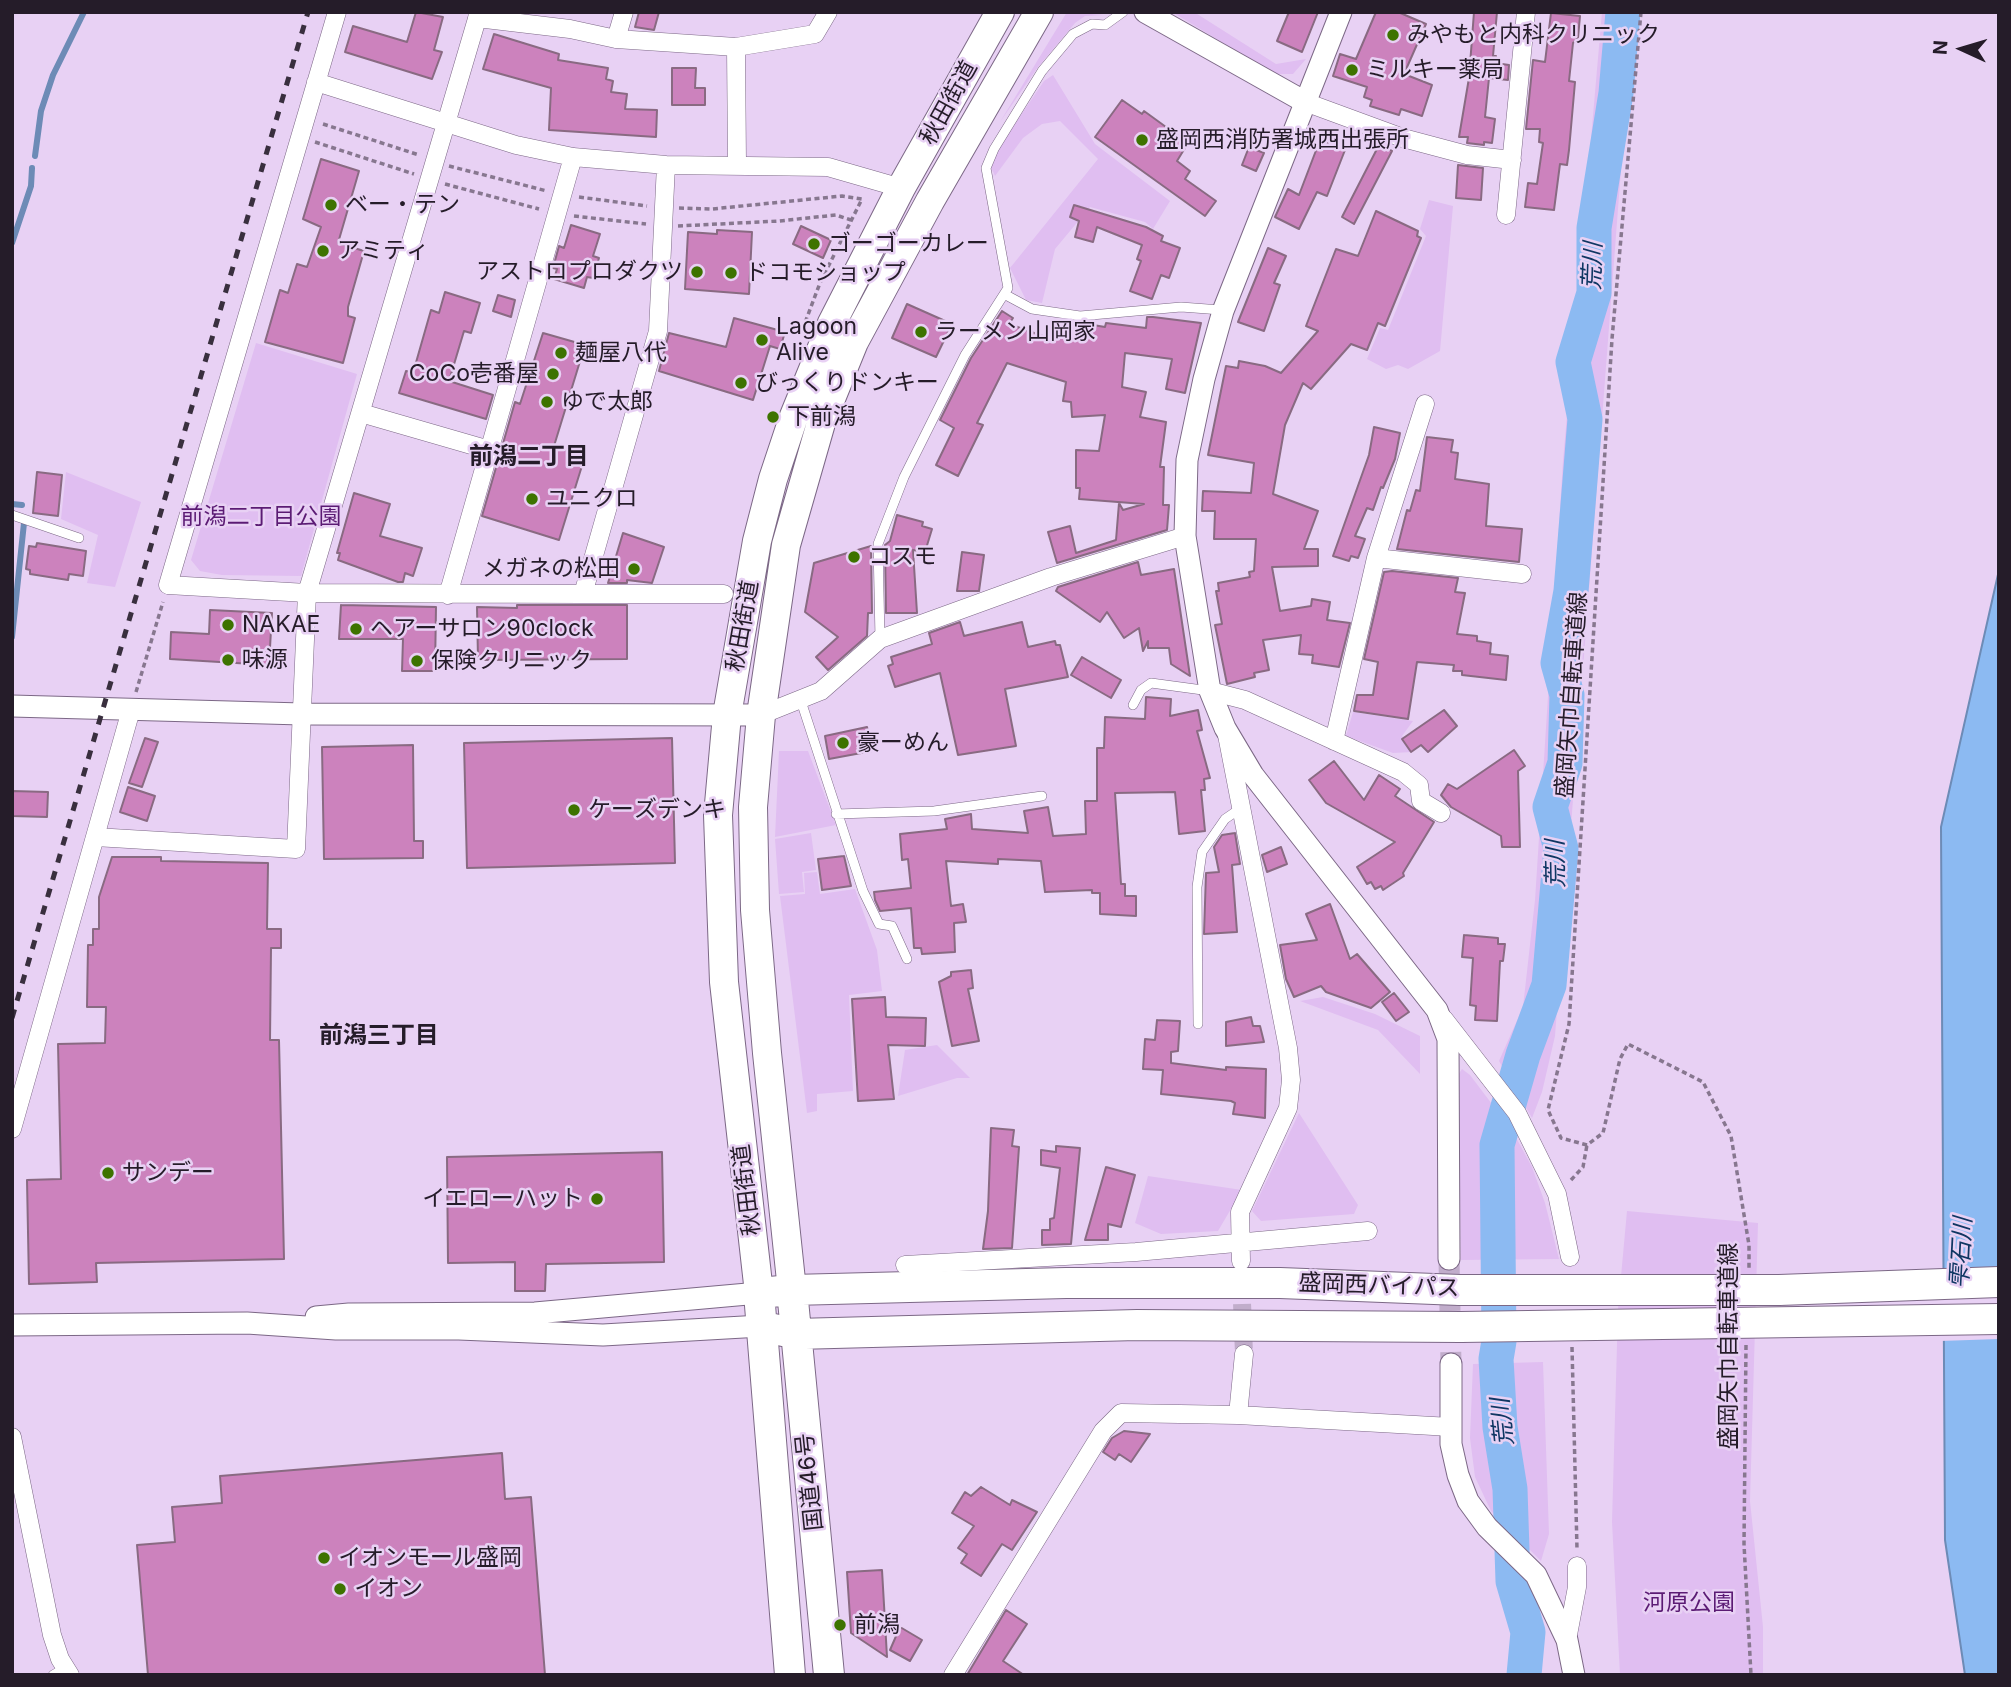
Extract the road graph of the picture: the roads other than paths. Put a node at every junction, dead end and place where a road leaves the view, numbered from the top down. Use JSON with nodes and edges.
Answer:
{"nodes":[{"id":1,"x":337,"y":12,"type":"edge"},
{"id":2,"x":624,"y":12,"type":"edge"},
{"id":3,"x":828,"y":12,"type":"edge"},
{"id":4,"x":1000,"y":12,"type":"edge"},
{"id":5,"x":1039,"y":12,"type":"edge"},
{"id":6,"x":1123,"y":12,"type":"edge"},
{"id":7,"x":1145,"y":12,"type":"edge"},
{"id":8,"x":1341,"y":12,"type":"edge"},
{"id":9,"x":1525,"y":12,"type":"edge"},
{"id":10,"x":478,"y":15,"type":"edge"},
{"id":11,"x":616,"y":39,"type":"junction"},
{"id":12,"x":736,"y":47,"type":"junction"},
{"id":13,"x":316,"y":82,"type":"junction"},
{"id":14,"x":1305,"y":102,"type":"junction"},
{"id":15,"x":447,"y":123,"type":"junction"},
{"id":16,"x":573,"y":157,"type":"junction"},
{"id":17,"x":1512,"y":160,"type":"junction"},
{"id":18,"x":737,"y":164,"type":"junction"},
{"id":19,"x":666,"y":165,"type":"junction"},
{"id":20,"x":901,"y":188,"type":"junction"},
{"id":21,"x":1506,"y":215,"type":"dead end"},
{"id":22,"x":1004,"y":294,"type":"junction"},
{"id":23,"x":1223,"y":310,"type":"junction"},
{"id":24,"x":1425,"y":404,"type":"dead end"},
{"id":25,"x":361,"y":413,"type":"junction"},
{"id":26,"x":489,"y":450,"type":"junction"},
{"id":27,"x":12,"y":515,"type":"edge"},
{"id":28,"x":1185,"y":536,"type":"junction"},
{"id":29,"x":79,"y":538,"type":"dead end"},
{"id":30,"x":1376,"y":558,"type":"junction"},
{"id":31,"x":1522,"y":574,"type":"dead end"},
{"id":32,"x":307,"y":593,"type":"junction"},
{"id":33,"x":583,"y":594,"type":"junction"},
{"id":34,"x":724,"y":594,"type":"dead end"},
{"id":35,"x":448,"y":595,"type":"junction"},
{"id":36,"x":880,"y":639,"type":"junction"},
{"id":37,"x":1210,"y":691,"type":"junction"},
{"id":38,"x":801,"y":701,"type":"junction"},
{"id":39,"x":1133,"y":705,"type":"dead end"},
{"id":40,"x":12,"y":706,"type":"edge"},
{"id":41,"x":131,"y":710,"type":"junction"},
{"id":42,"x":302,"y":714,"type":"junction"},
{"id":43,"x":727,"y":715,"type":"junction"},
{"id":44,"x":761,"y":715,"type":"junction"},
{"id":45,"x":1225,"y":727,"type":"junction"},
{"id":46,"x":1334,"y":741,"type":"junction"},
{"id":47,"x":1042,"y":796,"type":"dead end"},
{"id":48,"x":1241,"y":808,"type":"junction"},
{"id":49,"x":1441,"y":813,"type":"dead end"},
{"id":50,"x":836,"y":814,"type":"junction"},
{"id":51,"x":95,"y":837,"type":"junction"},
{"id":52,"x":907,"y":959,"type":"dead end"},
{"id":53,"x":1437,"y":1010,"type":"junction"},
{"id":54,"x":1198,"y":1024,"type":"dead end"},
{"id":55,"x":12,"y":1129,"type":"edge"},
{"id":56,"x":1368,"y":1231,"type":"dead end"},
{"id":57,"x":1239,"y":1252,"type":"junction"},
{"id":58,"x":1570,"y":1257,"type":"dead end"},
{"id":59,"x":1449,"y":1259,"type":"tunnel mouth"},
{"id":60,"x":905,"y":1265,"type":"dead end"},
{"id":61,"x":1999,"y":1282,"type":"edge"},
{"id":62,"x":792,"y":1290,"type":"junction"},
{"id":63,"x":759,"y":1293,"type":"junction"},
{"id":64,"x":1999,"y":1319,"type":"edge"},
{"id":65,"x":247,"y":1323,"type":"junction"},
{"id":66,"x":12,"y":1325,"type":"edge"},
{"id":67,"x":761,"y":1326,"type":"junction"},
{"id":68,"x":796,"y":1334,"type":"junction"},
{"id":69,"x":1244,"y":1354,"type":"tunnel mouth"},
{"id":70,"x":1451,"y":1364,"type":"tunnel mouth"},
{"id":71,"x":1238,"y":1415,"type":"junction"},
{"id":72,"x":1451,"y":1427,"type":"junction"},
{"id":73,"x":13,"y":1449,"type":"edge"},
{"id":74,"x":1577,"y":1566,"type":"road end"},
{"id":75,"x":1567,"y":1640,"type":"junction"},
{"id":76,"x":63,"y":1672,"type":"edge"},
{"id":77,"x":790,"y":1675,"type":"edge"},
{"id":78,"x":829,"y":1675,"type":"edge"},
{"id":79,"x":953,"y":1675,"type":"edge"},
{"id":80,"x":1574,"y":1675,"type":"edge"}],
"edges":[{"from":1,"to":13,"type":"street"},
{"from":2,"to":11,"type":"street"},
{"from":3,"to":12,"type":"street"},
{"from":4,"to":20,"type":"main road","name":"秋田街道"},
{"from":5,"to":44,"type":"main road","name":"秋田街道"},
{"from":6,"to":22,"type":"lane"},
{"from":7,"to":14,"type":"street"},
{"from":8,"to":14,"type":"street"},
{"from":9,"to":17,"type":"street"},
{"from":10,"to":11,"type":"street"},
{"from":10,"to":15,"type":"street"},
{"from":11,"to":12,"type":"street"},
{"from":12,"to":18,"type":"street"},
{"from":13,"to":15,"type":"street"},
{"from":13,"to":32,"type":"street"},
{"from":14,"to":17,"type":"street"},
{"from":14,"to":23,"type":"street"},
{"from":15,"to":16,"type":"street"},
{"from":15,"to":25,"type":"street"},
{"from":16,"to":19,"type":"street"},
{"from":16,"to":26,"type":"street"},
{"from":17,"to":21,"type":"street"},
{"from":18,"to":19,"type":"street"},
{"from":18,"to":20,"type":"street"},
{"from":19,"to":33,"type":"street"},
{"from":20,"to":43,"type":"main road","name":"秋田街道"},
{"from":22,"to":23,"type":"lane"},
{"from":22,"to":36,"type":"lane"},
{"from":23,"to":28,"type":"street"},
{"from":24,"to":30,"type":"street"},
{"from":25,"to":26,"type":"street"},
{"from":25,"to":32,"type":"street"},
{"from":26,"to":35,"type":"street"},
{"from":27,"to":29,"type":"lane"},
{"from":28,"to":36,"type":"street"},
{"from":28,"to":37,"type":"street"},
{"from":30,"to":31,"type":"street"},
{"from":30,"to":46,"type":"street"},
{"from":32,"to":35,"type":"street"},
{"from":32,"to":42,"type":"street"},
{"from":33,"to":34,"type":"street"},
{"from":33,"to":35,"type":"street"},
{"from":36,"to":38,"type":"street"},
{"from":37,"to":39,"type":"lane"},
{"from":37,"to":45,"type":"street"},
{"from":37,"to":46,"type":"street"},
{"from":38,"to":44,"type":"street"},
{"from":38,"to":50,"type":"lane"},
{"from":40,"to":41,"type":"street"},
{"from":41,"to":42,"type":"street"},
{"from":41,"to":51,"type":"street"},
{"from":42,"to":43,"type":"street"},
{"from":42,"to":51,"type":"street"},
{"from":43,"to":44,"type":"street"},
{"from":43,"to":63,"type":"main road","name":"秋田街道"},
{"from":44,"to":62,"type":"main road","name":"秋田街道"},
{"from":45,"to":48,"type":"street"},
{"from":45,"to":53,"type":"street"},
{"from":46,"to":49,"type":"street"},
{"from":47,"to":50,"type":"lane"},
{"from":48,"to":54,"type":"lane"},
{"from":48,"to":57,"type":"street"},
{"from":50,"to":52,"type":"lane"},
{"from":51,"to":55,"type":"street"},
{"from":53,"to":58,"type":"street"},
{"from":53,"to":59,"type":"street"},
{"from":56,"to":57,"type":"street"},
{"from":57,"to":60,"type":"street"},
{"from":61,"to":62,"type":"highway","name":"盛岡西バイパス","bridge":true},
{"from":62,"to":63,"type":"highway","name":"盛岡西バイパス"},
{"from":62,"to":68,"type":"highway","name":"国道46号"},
{"from":63,"to":65,"type":"street"},
{"from":63,"to":67,"type":"highway","name":"国道46号"},
{"from":64,"to":68,"type":"highway","name":"盛岡西バイパス","bridge":true},
{"from":65,"to":66,"type":"street"},
{"from":65,"to":67,"type":"street"},
{"from":67,"to":68,"type":"highway","name":"盛岡西バイパス"},
{"from":67,"to":77,"type":"highway","name":"国道46号"},
{"from":68,"to":78,"type":"highway","name":"国道46号"},
{"from":69,"to":71,"type":"street"},
{"from":70,"to":72,"type":"street"},
{"from":71,"to":72,"type":"street"},
{"from":71,"to":79,"type":"street"},
{"from":72,"to":75,"type":"street"},
{"from":73,"to":76,"type":"street"},
{"from":74,"to":75,"type":"street"},
{"from":75,"to":80,"type":"street"}]}
